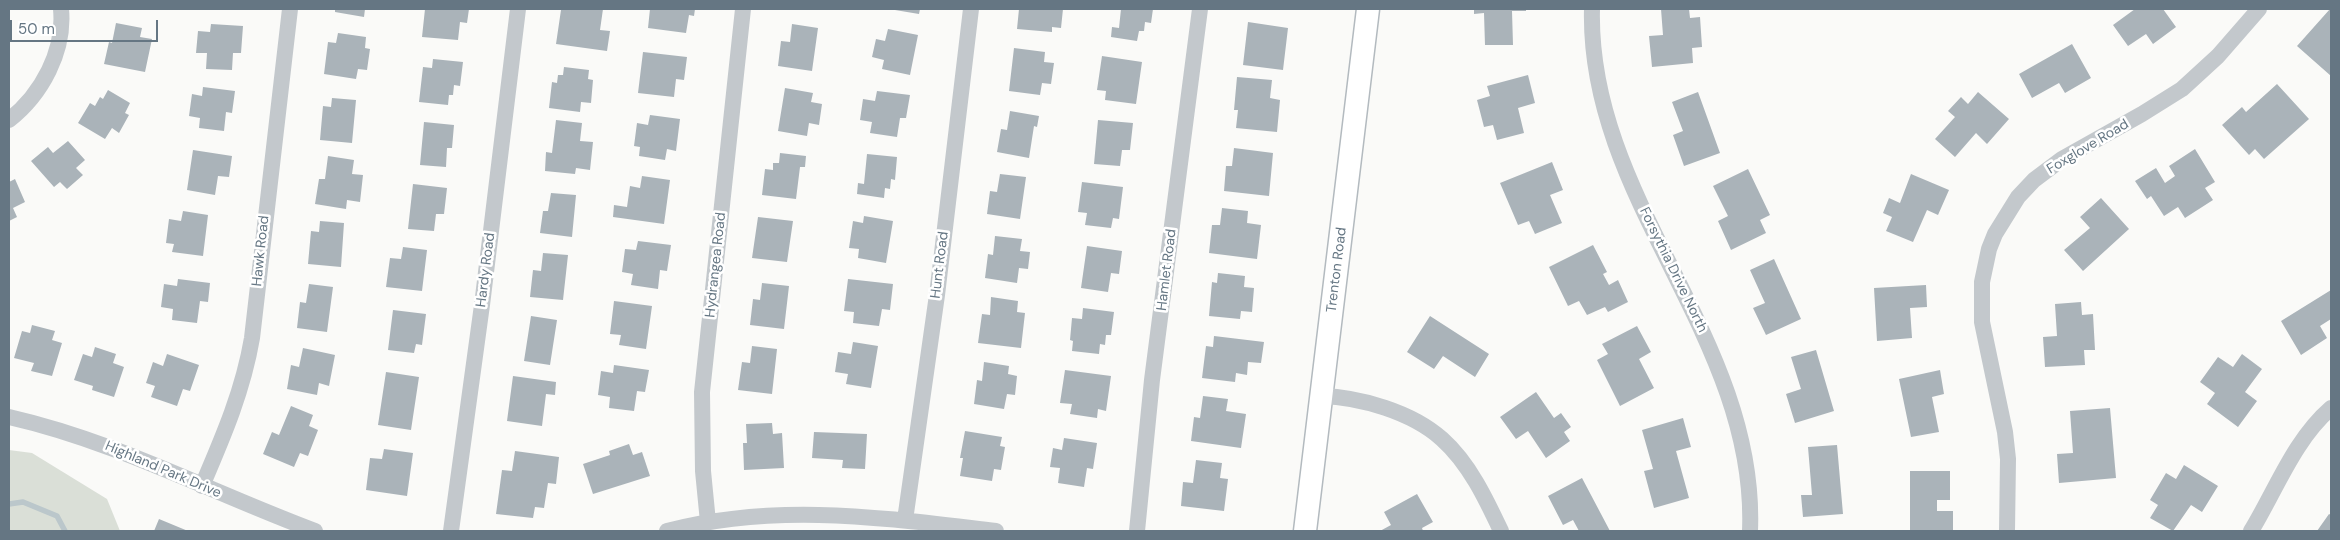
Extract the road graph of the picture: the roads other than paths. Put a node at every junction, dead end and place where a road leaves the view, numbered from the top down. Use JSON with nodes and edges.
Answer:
{"nodes":[{"id":1,"x":61,"y":9,"type":"edge"},
{"id":2,"x":290,"y":9,"type":"edge"},
{"id":3,"x":518,"y":9,"type":"edge"},
{"id":4,"x":743,"y":9,"type":"edge"},
{"id":5,"x":971,"y":9,"type":"edge"},
{"id":6,"x":1200,"y":9,"type":"edge"},
{"id":7,"x":1368,"y":9,"type":"edge"},
{"id":8,"x":1592,"y":9,"type":"edge"},
{"id":9,"x":2259,"y":9,"type":"edge"},
{"id":10,"x":9,"y":120,"type":"edge"},
{"id":11,"x":1322,"y":396,"type":"junction"},
{"id":12,"x":2331,"y":408,"type":"edge"},
{"id":13,"x":9,"y":417,"type":"edge"},
{"id":14,"x":202,"y":486,"type":"junction"},
{"id":15,"x":905,"y":520,"type":"junction"},
{"id":16,"x":708,"y":522,"type":"junction"},
{"id":17,"x":315,"y":531,"type":"edge"},
{"id":18,"x":451,"y":531,"type":"edge"},
{"id":19,"x":667,"y":531,"type":"edge"},
{"id":20,"x":996,"y":531,"type":"edge"},
{"id":21,"x":1137,"y":531,"type":"edge"},
{"id":22,"x":1305,"y":531,"type":"edge"},
{"id":23,"x":1501,"y":531,"type":"edge"},
{"id":24,"x":1750,"y":531,"type":"edge"},
{"id":25,"x":2007,"y":531,"type":"edge"},
{"id":26,"x":2250,"y":531,"type":"edge"}],
"edges":[{"from":1,"to":10,"type":"street"},
{"from":2,"to":14,"type":"street","name":"Hawk Road"},
{"from":3,"to":18,"type":"street","name":"Hardy Road"},
{"from":4,"to":16,"type":"street","name":"Hydrangea Road"},
{"from":5,"to":15,"type":"street","name":"Hunt Road"},
{"from":6,"to":21,"type":"street","name":"Hamlet Road"},
{"from":7,"to":11,"type":"main road","name":"Trenton Road"},
{"from":8,"to":24,"type":"street","name":"Forsythia Drive North"},
{"from":9,"to":25,"type":"street","name":"Foxglove Road"},
{"from":11,"to":22,"type":"main road","name":"Trenton Road"},
{"from":11,"to":23,"type":"street"},
{"from":12,"to":26,"type":"street"},
{"from":13,"to":14,"type":"street","name":"Highland Park Drive"},
{"from":14,"to":17,"type":"street","name":"Highland Park Drive"},
{"from":15,"to":16,"type":"street"},
{"from":15,"to":20,"type":"street"},
{"from":16,"to":19,"type":"street"}]}
